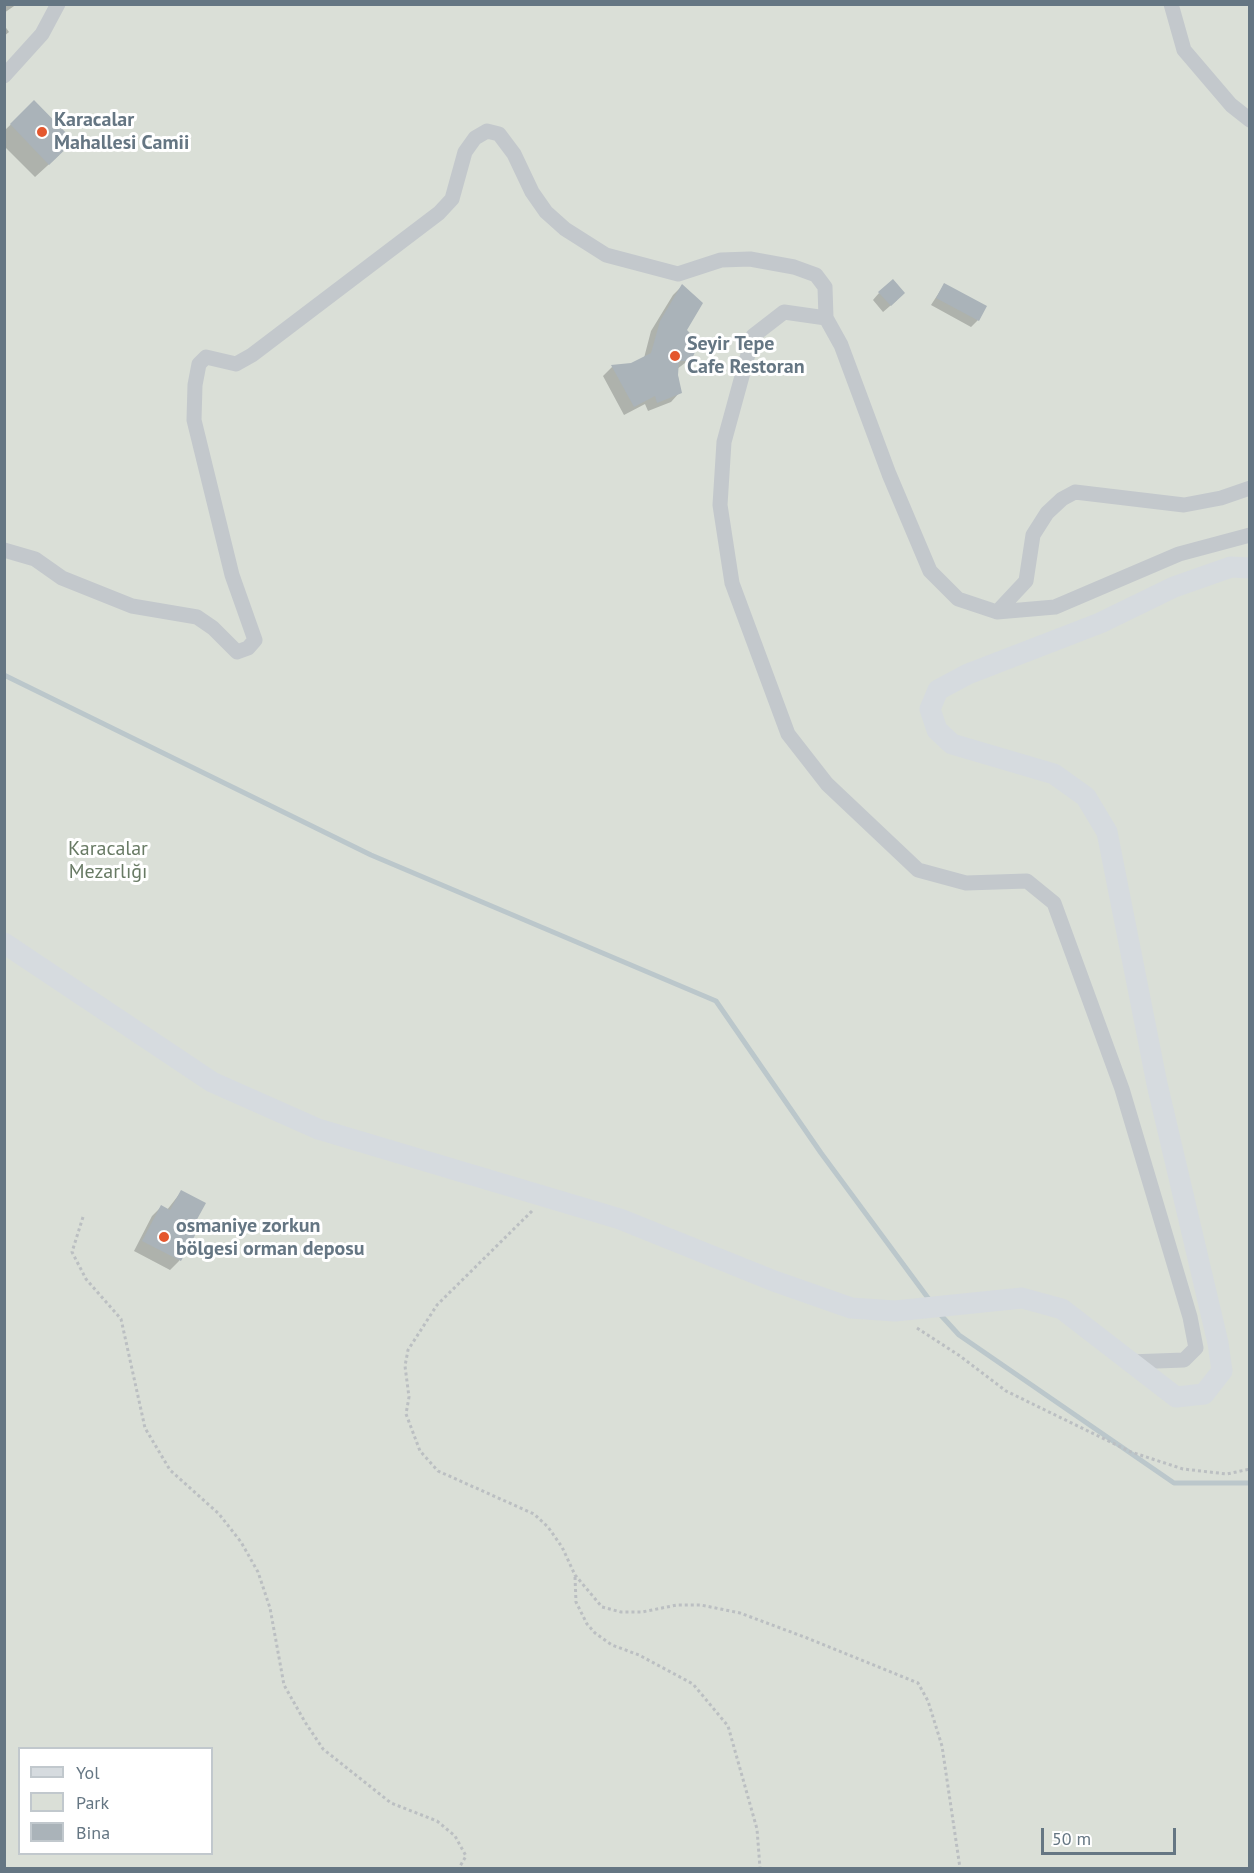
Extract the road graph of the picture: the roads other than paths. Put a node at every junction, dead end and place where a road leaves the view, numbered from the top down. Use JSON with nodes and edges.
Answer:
{"nodes":[{"id":1,"x":58,"y":4,"type":"edge"},
{"id":2,"x":1171,"y":4,"type":"edge"},
{"id":3,"x":4,"y":76,"type":"edge"},
{"id":4,"x":1250,"y":120,"type":"edge"},
{"id":5,"x":826,"y":318,"type":"junction"},
{"id":6,"x":1250,"y":488,"type":"edge"},
{"id":7,"x":1250,"y":535,"type":"edge"},
{"id":8,"x":4,"y":550,"type":"edge"},
{"id":9,"x":1250,"y":568,"type":"edge"},
{"id":10,"x":997,"y":612,"type":"junction"},
{"id":11,"x":4,"y":943,"type":"edge"},
{"id":12,"x":1129,"y":1362,"type":"junction"}],
"edges":[{"from":1,"to":3,"type":"street"},
{"from":2,"to":4,"type":"street"},
{"from":5,"to":8,"type":"street"},
{"from":5,"to":10,"type":"street"},
{"from":5,"to":12,"type":"street"},
{"from":6,"to":10,"type":"street"},
{"from":7,"to":10,"type":"street"},
{"from":9,"to":12,"type":"street"},
{"from":11,"to":12,"type":"street"}]}
